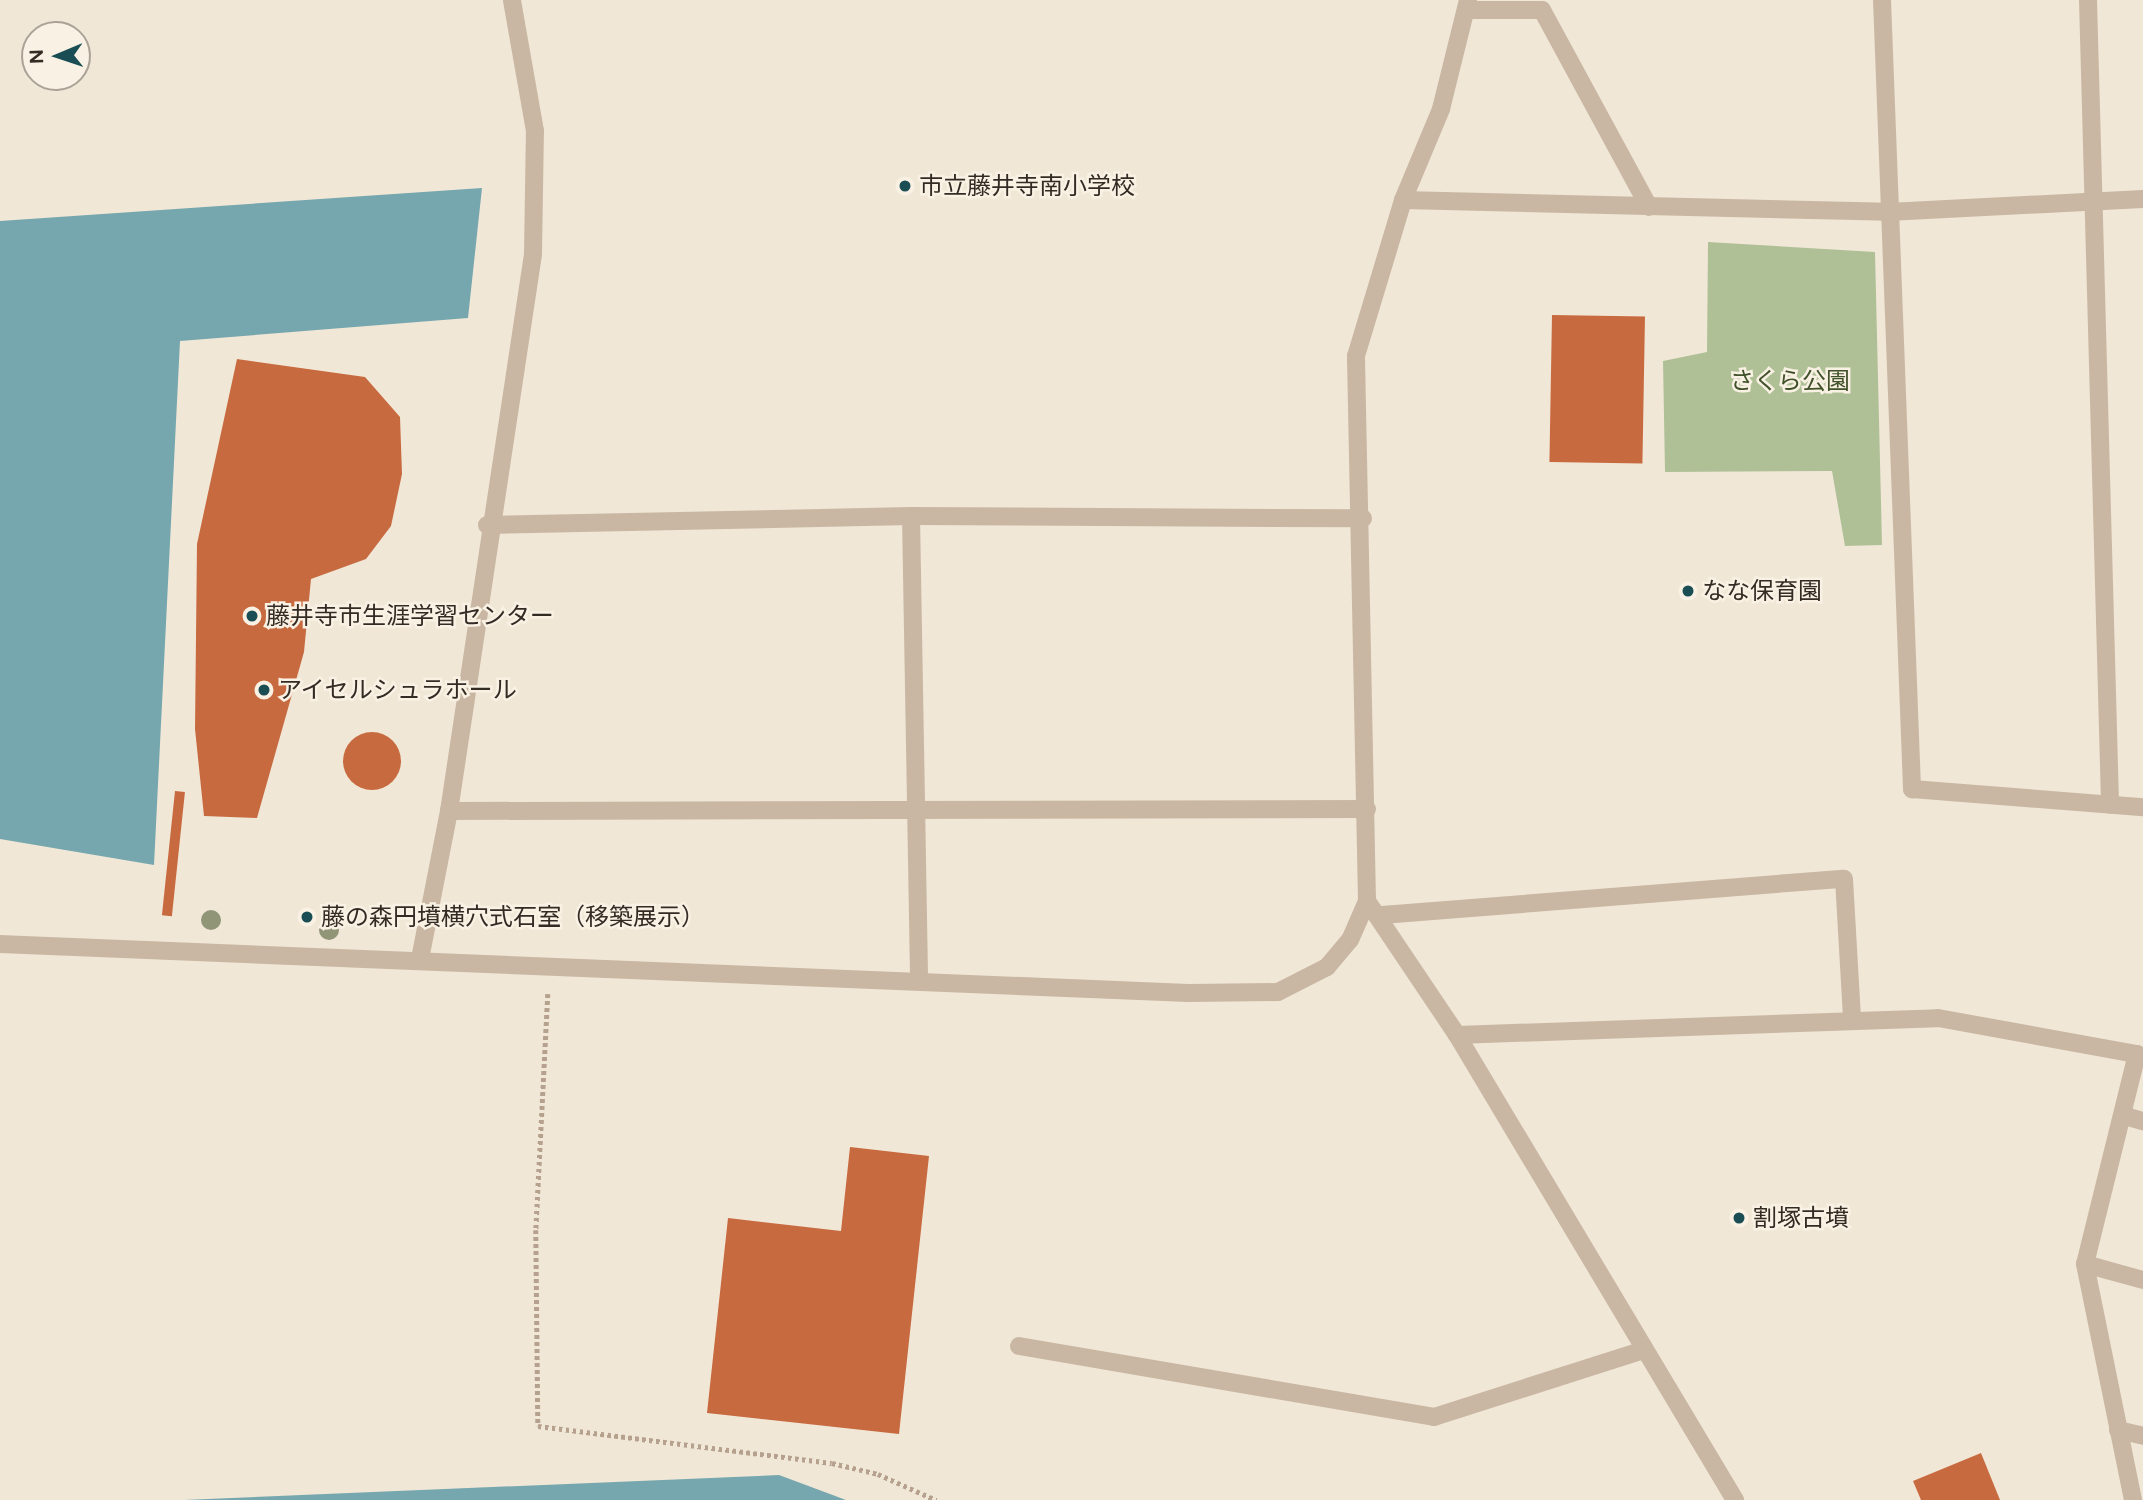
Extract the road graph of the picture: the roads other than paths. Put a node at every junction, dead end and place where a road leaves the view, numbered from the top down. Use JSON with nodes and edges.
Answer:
{"nodes":[{"id":1,"x":512,"y":0,"type":"edge"},
{"id":2,"x":1882,"y":0,"type":"edge"},
{"id":3,"x":2088,"y":0,"type":"edge"},
{"id":4,"x":1468,"y":5,"type":"edge"},
{"id":5,"x":2143,"y":198,"type":"edge"},
{"id":6,"x":1403,"y":201,"type":"junction"},
{"id":7,"x":2094,"y":202,"type":"junction"},
{"id":8,"x":1649,"y":207,"type":"junction"},
{"id":9,"x":1888,"y":212,"type":"junction"},
{"id":10,"x":911,"y":516,"type":"junction"},
{"id":11,"x":1363,"y":518,"type":"junction"},
{"id":12,"x":487,"y":525,"type":"junction"},
{"id":13,"x":2110,"y":805,"type":"junction"},
{"id":14,"x":2143,"y":807,"type":"edge"},
{"id":15,"x":1367,"y":809,"type":"junction"},
{"id":16,"x":449,"y":811,"type":"junction"},
{"id":17,"x":917,"y":811,"type":"junction"},
{"id":18,"x":1367,"y":901,"type":"junction"},
{"id":19,"x":1382,"y":915,"type":"junction"},
{"id":20,"x":0,"y":944,"type":"edge"},
{"id":21,"x":420,"y":959,"type":"junction"},
{"id":22,"x":919,"y":981,"type":"junction"},
{"id":23,"x":1852,"y":1019,"type":"junction"},
{"id":24,"x":1457,"y":1035,"type":"junction"},
{"id":25,"x":2125,"y":1116,"type":"junction"},
{"id":26,"x":2143,"y":1121,"type":"edge"},
{"id":27,"x":2085,"y":1264,"type":"junction"},
{"id":28,"x":2143,"y":1280,"type":"edge"},
{"id":29,"x":1020,"y":1346,"type":"dead end"},
{"id":30,"x":1641,"y":1351,"type":"junction"},
{"id":31,"x":2118,"y":1430,"type":"junction"},
{"id":32,"x":2143,"y":1436,"type":"edge"},
{"id":33,"x":1735,"y":1500,"type":"edge"},
{"id":34,"x":2133,"y":1500,"type":"edge"}],
"edges":[{"from":1,"to":12,"type":"street"},
{"from":2,"to":9,"type":"street"},
{"from":3,"to":7,"type":"street"},
{"from":4,"to":6,"type":"street"},
{"from":4,"to":8,"type":"street"},
{"from":5,"to":7,"type":"street"},
{"from":6,"to":8,"type":"street"},
{"from":6,"to":11,"type":"street"},
{"from":7,"to":9,"type":"street"},
{"from":7,"to":13,"type":"street"},
{"from":8,"to":9,"type":"street"},
{"from":9,"to":13,"type":"street"},
{"from":10,"to":11,"type":"street"},
{"from":10,"to":12,"type":"street"},
{"from":10,"to":17,"type":"street"},
{"from":11,"to":15,"type":"street"},
{"from":12,"to":16,"type":"street"},
{"from":13,"to":14,"type":"street"},
{"from":15,"to":17,"type":"street"},
{"from":15,"to":18,"type":"street"},
{"from":16,"to":17,"type":"street"},
{"from":16,"to":21,"type":"street"},
{"from":17,"to":22,"type":"street"},
{"from":18,"to":19,"type":"street"},
{"from":18,"to":22,"type":"street"},
{"from":19,"to":23,"type":"street"},
{"from":19,"to":24,"type":"street"},
{"from":20,"to":21,"type":"street"},
{"from":21,"to":22,"type":"street"},
{"from":23,"to":24,"type":"street"},
{"from":23,"to":25,"type":"street"},
{"from":24,"to":30,"type":"street"},
{"from":25,"to":26,"type":"street"},
{"from":25,"to":27,"type":"street"},
{"from":27,"to":28,"type":"street"},
{"from":27,"to":31,"type":"street"},
{"from":29,"to":30,"type":"street"},
{"from":30,"to":33,"type":"street"},
{"from":31,"to":32,"type":"street"},
{"from":31,"to":34,"type":"street"}]}
